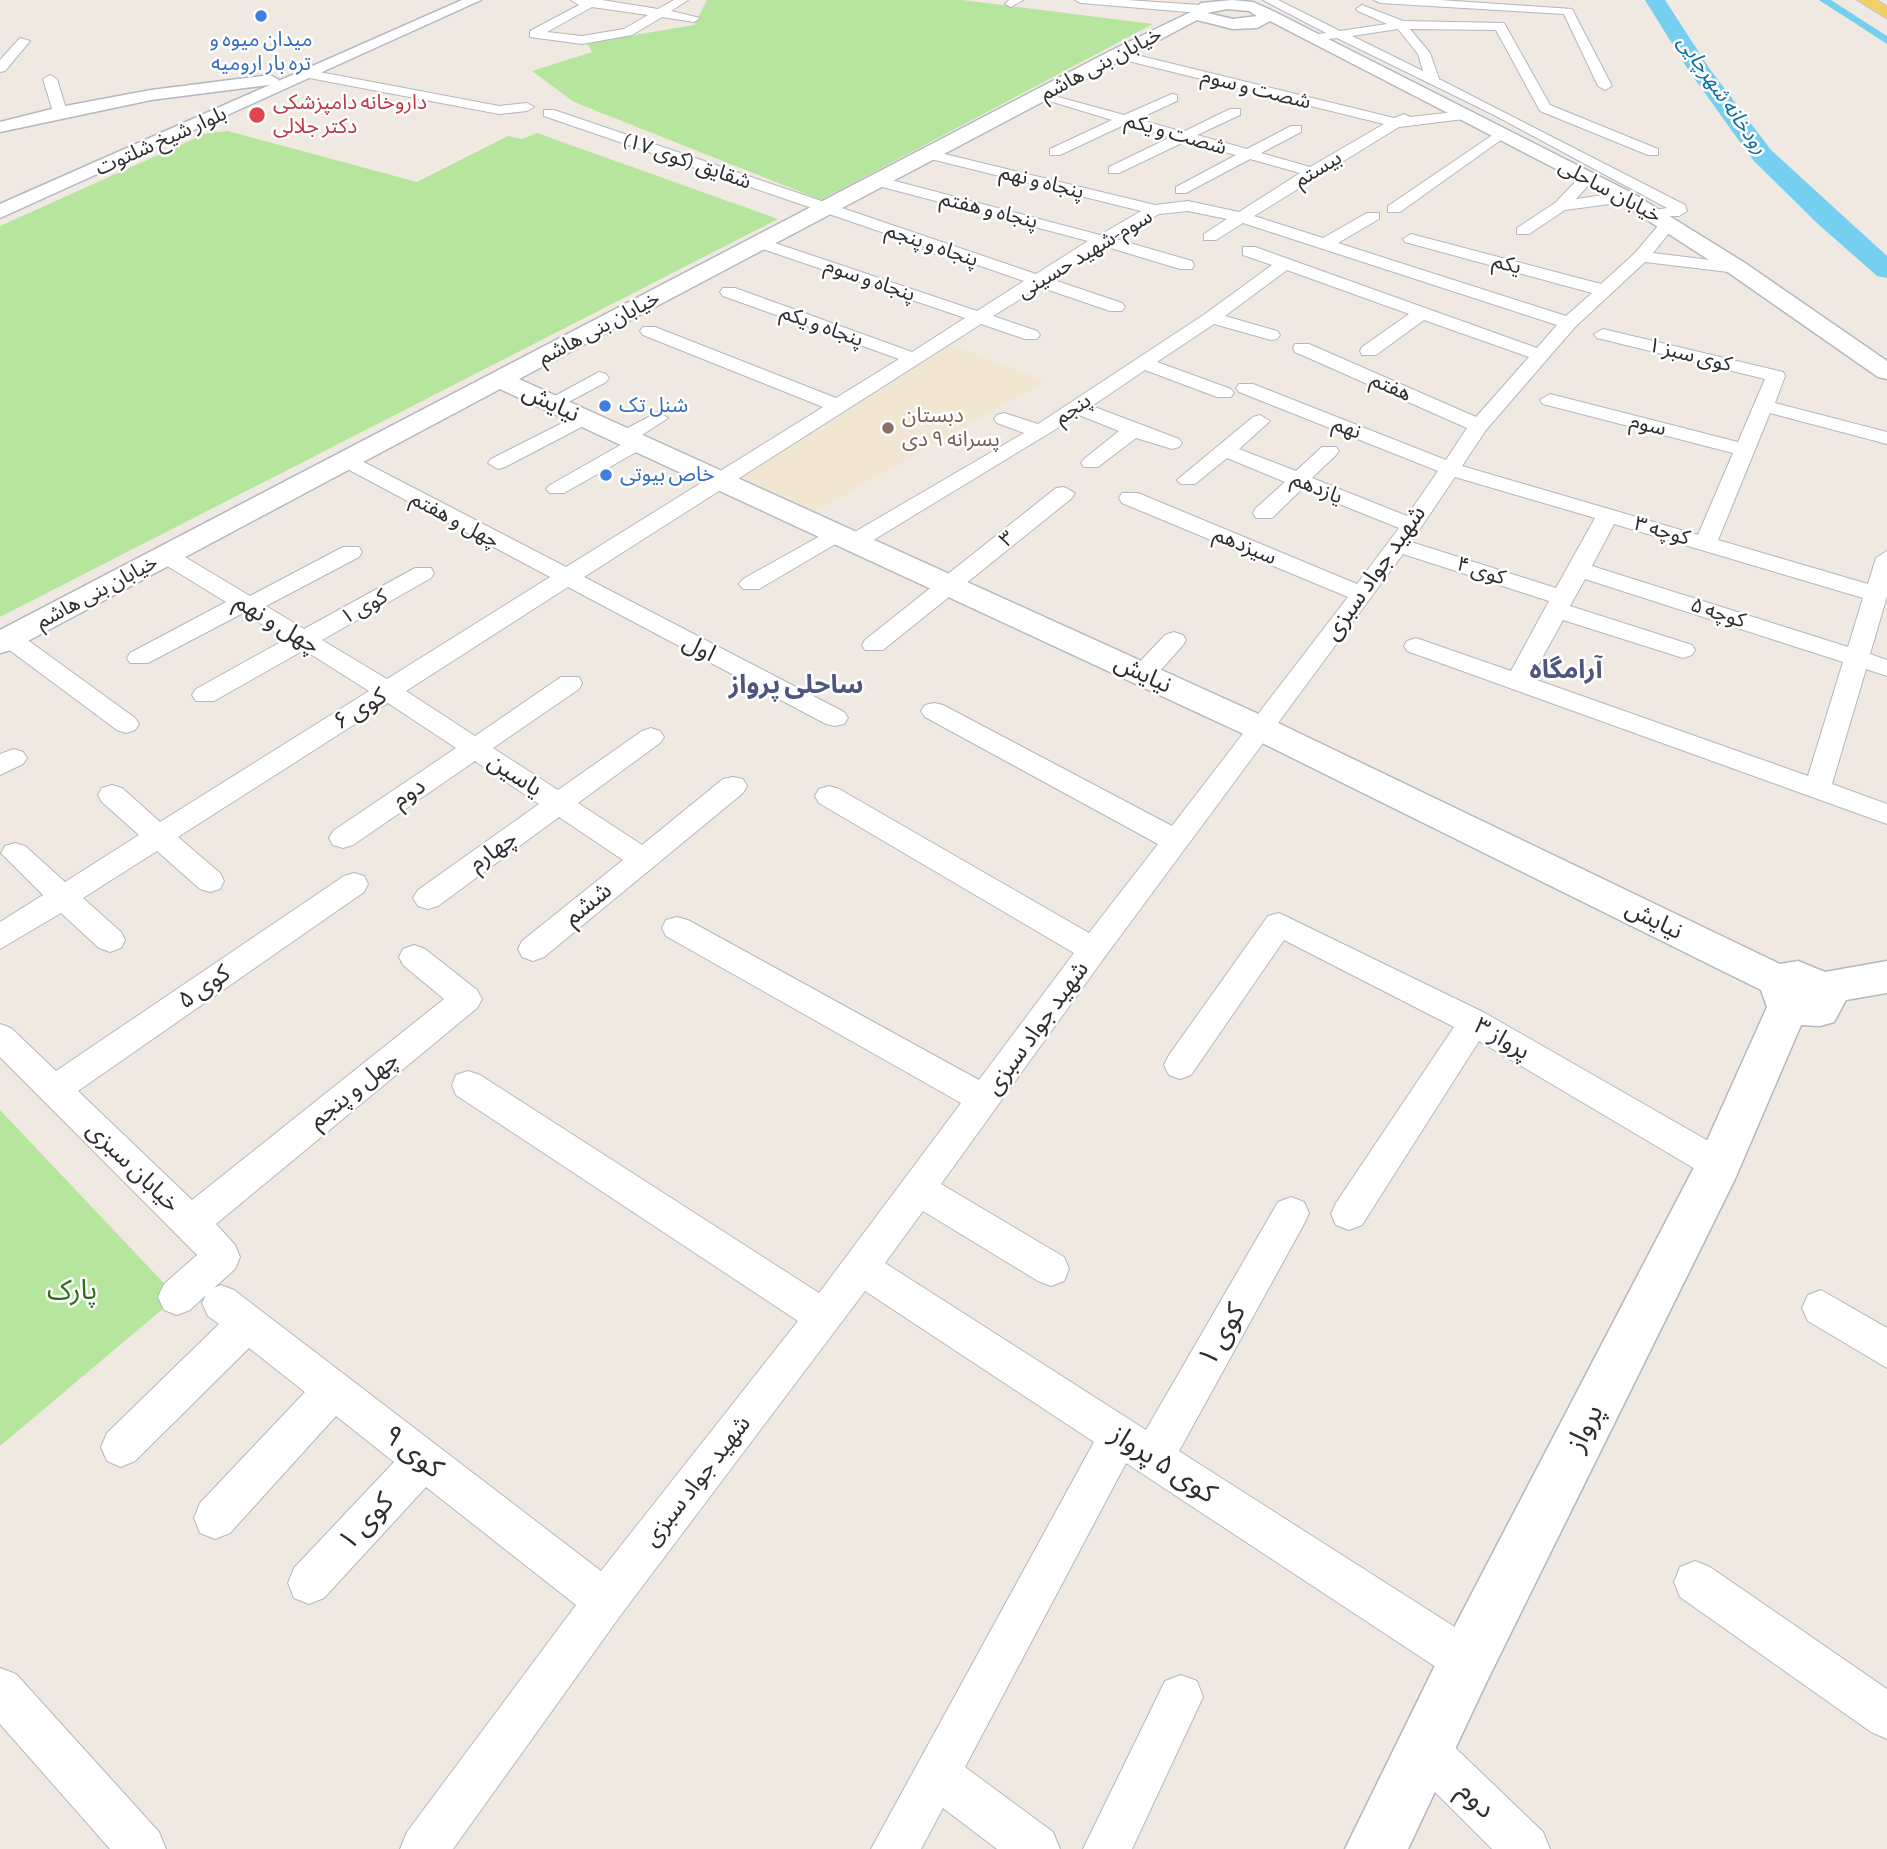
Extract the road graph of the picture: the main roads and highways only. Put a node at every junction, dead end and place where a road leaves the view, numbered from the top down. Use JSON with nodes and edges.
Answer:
{"nodes":[{"id":1,"x":1865,"y":0,"type":"edge"},
{"id":2,"x":1882,"y":0,"type":"edge"},
{"id":3,"x":1887,"y":3,"type":"edge"},
{"id":4,"x":1887,"y":13,"type":"edge"}],
"edges":[{"from":1,"to":4,"type":"main road"},
{"from":2,"to":3,"type":"main road"}]}
